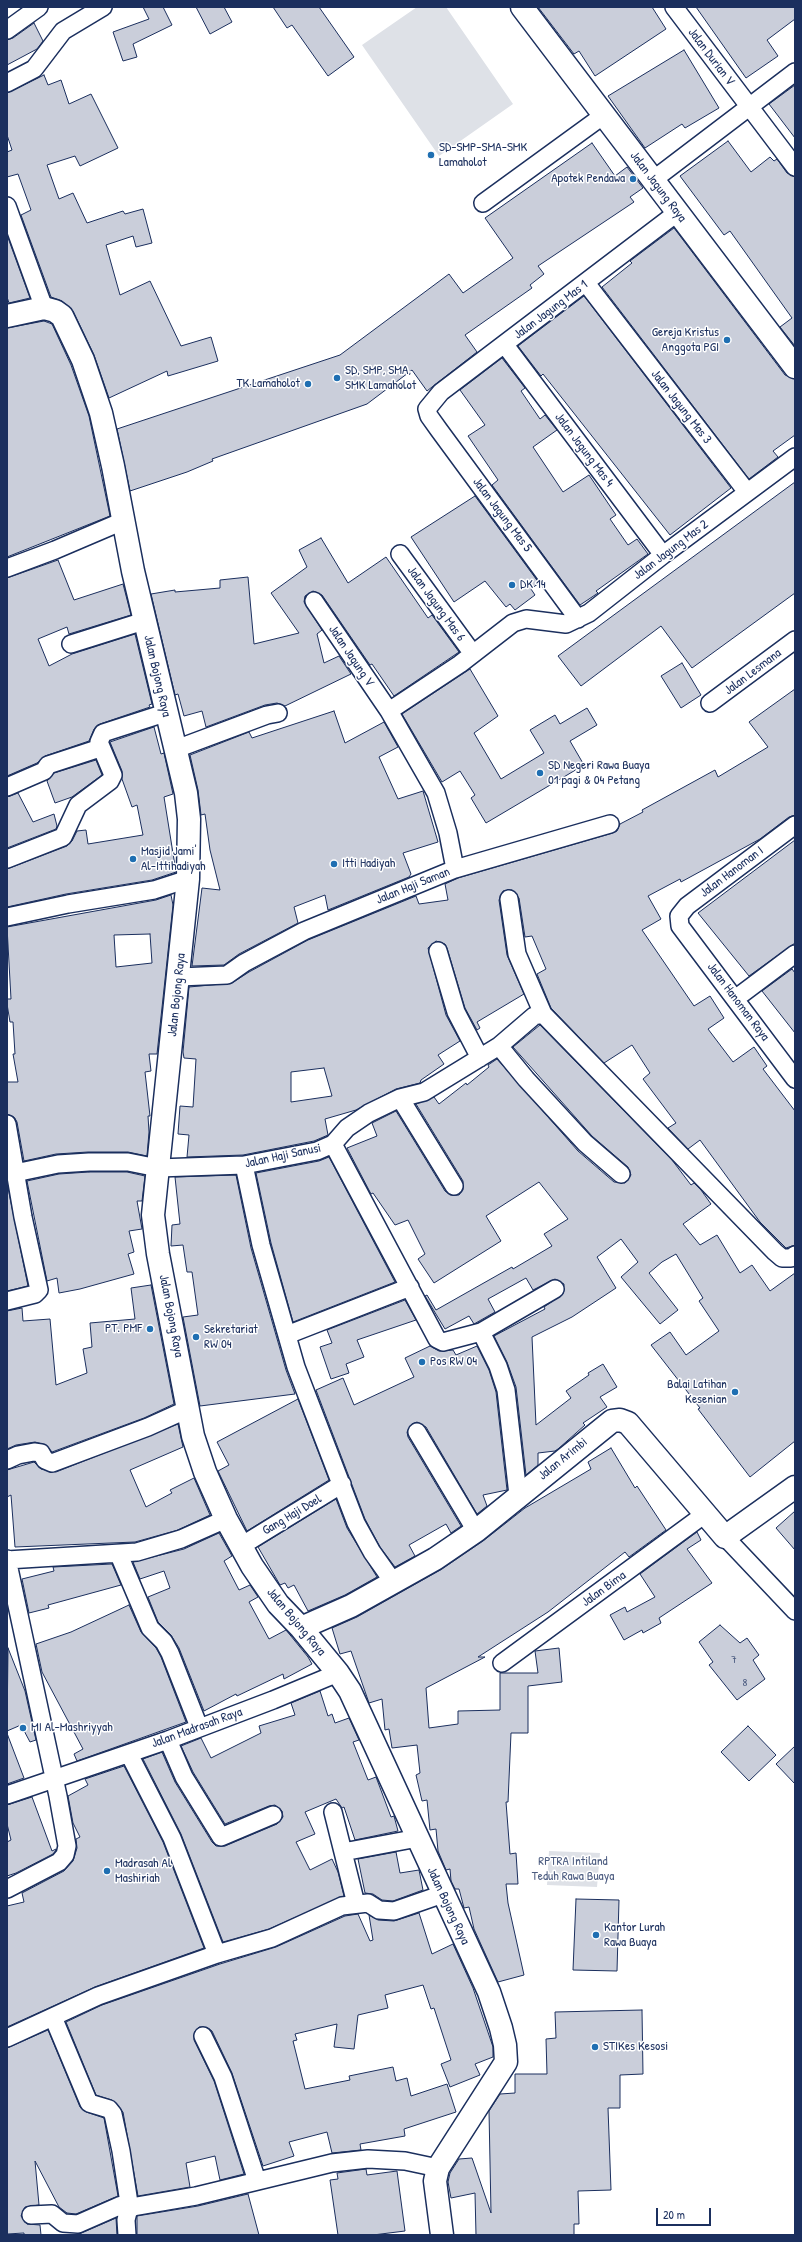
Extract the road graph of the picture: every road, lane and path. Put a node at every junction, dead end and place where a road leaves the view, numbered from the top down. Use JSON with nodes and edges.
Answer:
{"nodes":[{"id":1,"x":39,"y":7,"type":"edge"},
{"id":2,"x":103,"y":7,"type":"edge"},
{"id":3,"x":522,"y":7,"type":"edge"},
{"id":4,"x":674,"y":7,"type":"edge"},
{"id":5,"x":7,"y":30,"type":"edge"},
{"id":6,"x":795,"y":72,"type":"edge"},
{"id":7,"x":7,"y":83,"type":"edge"},
{"id":8,"x":750,"y":107,"type":"junction"},
{"id":9,"x":604,"y":115,"type":"junction"},
{"id":10,"x":795,"y":167,"type":"edge"},
{"id":11,"x":653,"y":180,"type":"junction"},
{"id":12,"x":483,"y":203,"type":"dead end"},
{"id":13,"x":7,"y":206,"type":"edge"},
{"id":14,"x":678,"y":212,"type":"junction"},
{"id":15,"x":586,"y":283,"type":"junction"},
{"id":16,"x":53,"y":312,"type":"junction"},
{"id":17,"x":7,"y":316,"type":"edge"},
{"id":18,"x":505,"y":345,"type":"junction"},
{"id":19,"x":795,"y":367,"type":"edge"},
{"id":20,"x":427,"y":409,"type":"joint"},
{"id":21,"x":795,"y":457,"type":"edge"},
{"id":22,"x":747,"y":492,"type":"junction"},
{"id":23,"x":123,"y":521,"type":"junction"},
{"id":24,"x":400,"y":554,"type":"dead end"},
{"id":25,"x":663,"y":555,"type":"junction"},
{"id":26,"x":7,"y":568,"type":"edge"},
{"id":27,"x":314,"y":601,"type":"dead end"},
{"id":28,"x":578,"y":620,"type":"junction"},
{"id":29,"x":144,"y":621,"type":"junction"},
{"id":30,"x":795,"y":640,"type":"edge"},
{"id":31,"x":71,"y":644,"type":"dead end"},
{"id":32,"x":473,"y":654,"type":"junction"},
{"id":33,"x":710,"y":703,"type":"dead end"},
{"id":34,"x":389,"y":711,"type":"junction"},
{"id":35,"x":165,"y":713,"type":"junction"},
{"id":36,"x":278,"y":713,"type":"dead end"},
{"id":37,"x":100,"y":748,"type":"junction"},
{"id":38,"x":176,"y":749,"type":"junction"},
{"id":39,"x":7,"y":787,"type":"edge"},
{"id":40,"x":610,"y":824,"type":"dead end"},
{"id":41,"x":795,"y":825,"type":"edge"},
{"id":42,"x":7,"y":859,"type":"edge"},
{"id":43,"x":455,"y":869,"type":"junction"},
{"id":44,"x":188,"y":879,"type":"junction"},
{"id":45,"x":509,"y":899,"type":"dead end"},
{"id":46,"x":7,"y":918,"type":"edge"},
{"id":47,"x":680,"y":926,"type":"joint"},
{"id":48,"x":438,"y":952,"type":"dead end"},
{"id":49,"x":795,"y":954,"type":"edge"},
{"id":50,"x":179,"y":977,"type":"junction"},
{"id":51,"x":735,"y":999,"type":"junction"},
{"id":52,"x":543,"y":1014,"type":"junction"},
{"id":53,"x":499,"y":1046,"type":"junction"},
{"id":54,"x":480,"y":1058,"type":"junction"},
{"id":55,"x":795,"y":1079,"type":"edge"},
{"id":56,"x":400,"y":1098,"type":"junction"},
{"id":57,"x":7,"y":1124,"type":"edge"},
{"id":58,"x":332,"y":1144,"type":"junction"},
{"id":59,"x":244,"y":1165,"type":"junction"},
{"id":60,"x":158,"y":1168,"type":"junction"},
{"id":61,"x":15,"y":1172,"type":"junction"},
{"id":62,"x":621,"y":1174,"type":"dead end"},
{"id":63,"x":454,"y":1186,"type":"dead end"},
{"id":64,"x":795,"y":1255,"type":"edge"},
{"id":65,"x":410,"y":1287,"type":"junction"},
{"id":66,"x":555,"y":1289,"type":"dead end"},
{"id":67,"x":7,"y":1301,"type":"edge"},
{"id":68,"x":481,"y":1332,"type":"junction"},
{"id":69,"x":286,"y":1335,"type":"junction"},
{"id":70,"x":188,"y":1409,"type":"junction"},
{"id":71,"x":417,"y":1432,"type":"dead end"},
{"id":72,"x":7,"y":1460,"type":"edge"},
{"id":73,"x":342,"y":1484,"type":"junction"},
{"id":74,"x":795,"y":1487,"type":"edge"},
{"id":75,"x":518,"y":1495,"type":"junction"},
{"id":76,"x":705,"y":1514,"type":"junction"},
{"id":77,"x":226,"y":1519,"type":"junction"},
{"id":78,"x":476,"y":1531,"type":"junction"},
{"id":79,"x":725,"y":1537,"type":"junction"},
{"id":80,"x":241,"y":1546,"type":"junction"},
{"id":81,"x":119,"y":1555,"type":"junction"},
{"id":82,"x":7,"y":1560,"type":"edge"},
{"id":83,"x":394,"y":1583,"type":"junction"},
{"id":84,"x":795,"y":1611,"type":"edge"},
{"id":85,"x":302,"y":1628,"type":"junction"},
{"id":86,"x":502,"y":1663,"type":"dead end"},
{"id":87,"x":338,"y":1673,"type":"junction"},
{"id":88,"x":199,"y":1727,"type":"junction"},
{"id":89,"x":168,"y":1740,"type":"junction"},
{"id":90,"x":129,"y":1754,"type":"junction"},
{"id":91,"x":55,"y":1780,"type":"junction"},
{"id":92,"x":7,"y":1795,"type":"edge"},
{"id":93,"x":333,"y":1812,"type":"dead end"},
{"id":94,"x":273,"y":1815,"type":"dead end"},
{"id":95,"x":418,"y":1838,"type":"junction"},
{"id":96,"x":343,"y":1852,"type":"junction"},
{"id":97,"x":7,"y":1889,"type":"edge"},
{"id":98,"x":443,"y":1894,"type":"junction"},
{"id":99,"x":356,"y":1904,"type":"junction"},
{"id":100,"x":218,"y":1954,"type":"junction"},
{"id":101,"x":53,"y":2017,"type":"junction"},
{"id":102,"x":203,"y":2036,"type":"dead end"},
{"id":103,"x":7,"y":2038,"type":"edge"},
{"id":104,"x":438,"y":2168,"type":"junction"},
{"id":105,"x":257,"y":2181,"type":"junction"},
{"id":106,"x":131,"y":2205,"type":"junction"},
{"id":107,"x":31,"y":2215,"type":"dead end"},
{"id":108,"x":127,"y":2235,"type":"edge"},
{"id":109,"x":442,"y":2235,"type":"edge"}],
"edges":[{"from":1,"to":5,"type":"street"},
{"from":2,"to":7,"type":"street"},
{"from":3,"to":9,"type":"street","name":"Jalan Jagung Raya"},
{"from":4,"to":8,"type":"street","name":"Jalan Durian V"},
{"from":6,"to":8,"type":"street"},
{"from":8,"to":10,"type":"street","name":"Jalan Durian V"},
{"from":8,"to":11,"type":"street"},
{"from":9,"to":11,"type":"street","name":"Jalan Jagung Raya"},
{"from":9,"to":12,"type":"street"},
{"from":11,"to":14,"type":"street","name":"Jalan Jagung Raya"},
{"from":13,"to":16,"type":"street"},
{"from":14,"to":15,"type":"street","name":"Jalan Jagung Mas 1"},
{"from":14,"to":19,"type":"street","name":"Jalan Jagung Raya"},
{"from":15,"to":18,"type":"street","name":"Jalan Jagung Mas 1"},
{"from":15,"to":22,"type":"street","name":"Jalan Jagung Mas 3"},
{"from":16,"to":17,"type":"street"},
{"from":16,"to":23,"type":"street","name":"Jalan Bojong Raya"},
{"from":18,"to":20,"type":"street","name":"Jalan Jagung Mas 1"},
{"from":18,"to":25,"type":"street","name":"Jalan Jagung Mas 4"},
{"from":20,"to":28,"type":"street","name":"Jalan Jagung Mas 5"},
{"from":21,"to":22,"type":"street","name":"Jalan Jagung Mas 2"},
{"from":22,"to":25,"type":"street","name":"Jalan Jagung Mas 2"},
{"from":23,"to":26,"type":"street"},
{"from":23,"to":29,"type":"street","name":"Jalan Bojong Raya"},
{"from":24,"to":32,"type":"street","name":"Jalan Jagung Mas 6"},
{"from":25,"to":28,"type":"street","name":"Jalan Jagung Mas 2"},
{"from":27,"to":34,"type":"street","name":"Jalan Jagung V"},
{"from":28,"to":32,"type":"street","name":"Jalan Jagung Mas 2"},
{"from":29,"to":31,"type":"street"},
{"from":29,"to":35,"type":"street","name":"Jalan Bojong Raya"},
{"from":30,"to":33,"type":"street","name":"Jalan Lesmana"},
{"from":32,"to":34,"type":"street"},
{"from":34,"to":43,"type":"street","name":"Jalan Haji Saman"},
{"from":35,"to":37,"type":"street"},
{"from":35,"to":38,"type":"street","name":"Jalan Bojong Raya"},
{"from":36,"to":38,"type":"street"},
{"from":37,"to":39,"type":"street"},
{"from":37,"to":42,"type":"street"},
{"from":38,"to":44,"type":"street","name":"Jalan Bojong Raya"},
{"from":40,"to":43,"type":"street"},
{"from":41,"to":47,"type":"street","name":"Jalan Hanoman I"},
{"from":43,"to":50,"type":"street","name":"Jalan Haji Saman"},
{"from":44,"to":46,"type":"street"},
{"from":44,"to":50,"type":"street","name":"Jalan Bojong Raya"},
{"from":45,"to":52,"type":"street"},
{"from":47,"to":51,"type":"street","name":"Jalan Hanoman Raya"},
{"from":48,"to":54,"type":"street"},
{"from":49,"to":51,"type":"street"},
{"from":50,"to":60,"type":"street","name":"Jalan Bojong Raya"},
{"from":51,"to":55,"type":"street","name":"Jalan Hanoman Raya"},
{"from":52,"to":53,"type":"street","name":"Jalan Haji Sanusi"},
{"from":52,"to":64,"type":"street"},
{"from":53,"to":54,"type":"street","name":"Jalan Haji Sanusi"},
{"from":53,"to":62,"type":"street"},
{"from":54,"to":56,"type":"street","name":"Jalan Haji Sanusi"},
{"from":56,"to":58,"type":"street","name":"Jalan Haji Sanusi"},
{"from":56,"to":63,"type":"street"},
{"from":57,"to":61,"type":"street"},
{"from":58,"to":59,"type":"street","name":"Jalan Haji Sanusi"},
{"from":58,"to":65,"type":"street"},
{"from":59,"to":60,"type":"street","name":"Jalan Haji Sanusi"},
{"from":59,"to":69,"type":"street"},
{"from":60,"to":61,"type":"street","name":"Jalan Haji Sanusi"},
{"from":60,"to":70,"type":"street","name":"Jalan Bojong Raya"},
{"from":61,"to":67,"type":"street"},
{"from":65,"to":68,"type":"street"},
{"from":65,"to":69,"type":"street"},
{"from":66,"to":68,"type":"street"},
{"from":68,"to":75,"type":"street"},
{"from":69,"to":73,"type":"street"},
{"from":70,"to":72,"type":"street"},
{"from":70,"to":77,"type":"street","name":"Jalan Bojong Raya"},
{"from":71,"to":78,"type":"street"},
{"from":73,"to":80,"type":"street","name":"Gang Haji Doel"},
{"from":73,"to":83,"type":"street"},
{"from":74,"to":79,"type":"street"},
{"from":75,"to":76,"type":"street","name":"Jalan Arimbi"},
{"from":75,"to":78,"type":"street","name":"Jalan Arimbi"},
{"from":76,"to":79,"type":"street","name":"Jalan Arimbi"},
{"from":76,"to":86,"type":"street","name":"Jalan Bima"},
{"from":77,"to":80,"type":"street","name":"Jalan Bojong Raya"},
{"from":77,"to":81,"type":"street"},
{"from":78,"to":83,"type":"street","name":"Jalan Arimbi"},
{"from":79,"to":84,"type":"street"},
{"from":80,"to":85,"type":"street","name":"Jalan Bojong Raya"},
{"from":81,"to":82,"type":"street"},
{"from":81,"to":88,"type":"street"},
{"from":82,"to":91,"type":"street"},
{"from":83,"to":85,"type":"street","name":"Jalan Arimbi"},
{"from":85,"to":87,"type":"street","name":"Jalan Bojong Raya"},
{"from":87,"to":88,"type":"street","name":"Jalan Madrasah Raya"},
{"from":87,"to":95,"type":"street","name":"Jalan Bojong Raya"},
{"from":88,"to":89,"type":"street","name":"Jalan Madrasah Raya"},
{"from":89,"to":90,"type":"street","name":"Jalan Madrasah Raya"},
{"from":89,"to":94,"type":"street"},
{"from":90,"to":91,"type":"street","name":"Jalan Madrasah Raya"},
{"from":90,"to":100,"type":"street"},
{"from":91,"to":92,"type":"street","name":"Jalan Madrasah Raya"},
{"from":91,"to":97,"type":"street"},
{"from":93,"to":96,"type":"street"},
{"from":95,"to":96,"type":"street"},
{"from":95,"to":98,"type":"street","name":"Jalan Bojong Raya"},
{"from":96,"to":99,"type":"street"},
{"from":98,"to":99,"type":"street"},
{"from":98,"to":104,"type":"street","name":"Jalan Bojong Raya"},
{"from":99,"to":100,"type":"street"},
{"from":100,"to":101,"type":"street"},
{"from":101,"to":103,"type":"street"},
{"from":101,"to":106,"type":"street"},
{"from":102,"to":105,"type":"street"},
{"from":104,"to":105,"type":"street"},
{"from":104,"to":109,"type":"street","name":"Jalan Bojong Raya"},
{"from":105,"to":106,"type":"street"},
{"from":106,"to":107,"type":"street"},
{"from":106,"to":108,"type":"street"}]}
